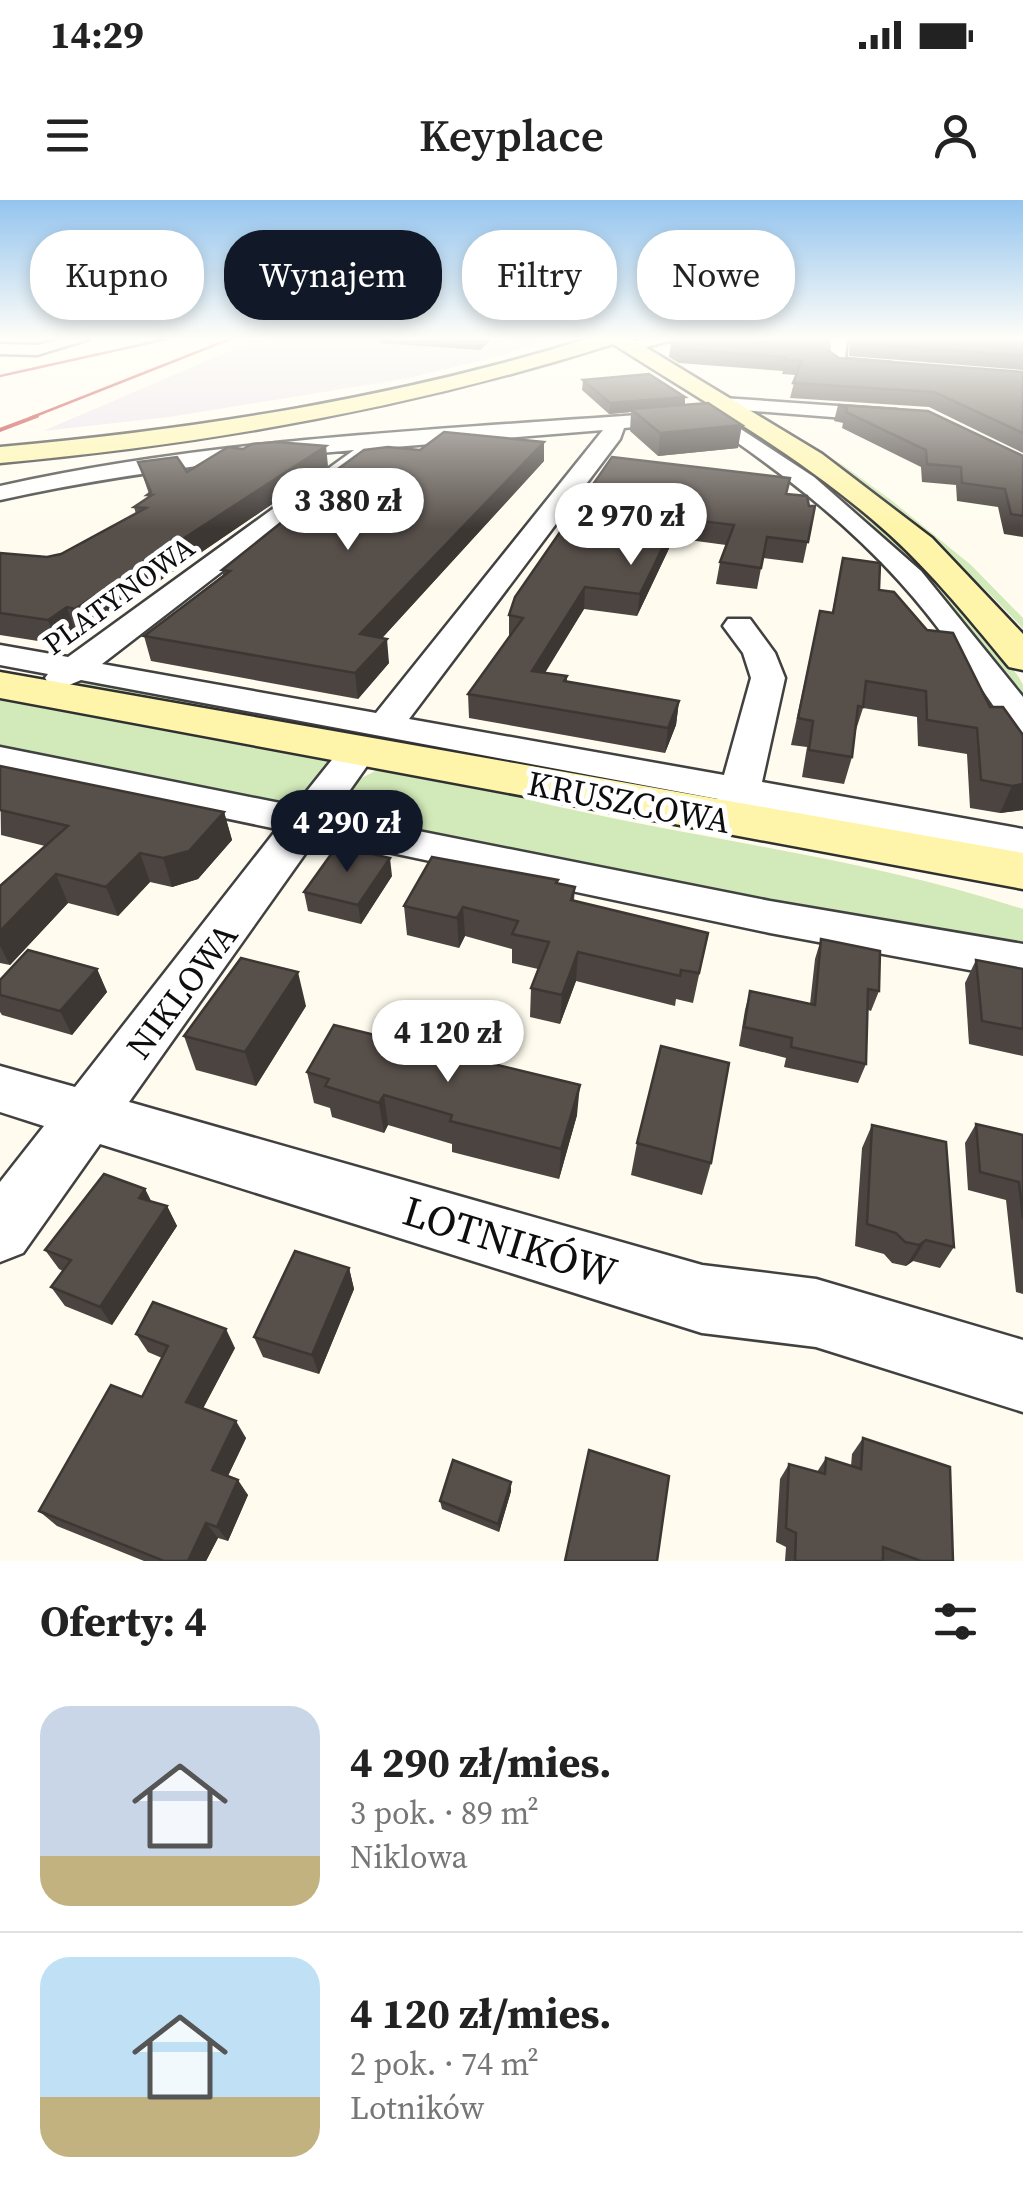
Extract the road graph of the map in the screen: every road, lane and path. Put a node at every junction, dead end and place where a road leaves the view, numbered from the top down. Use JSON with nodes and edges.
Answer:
{"nodes":[{"id":1,"x":370,"y":403,"type":"edge"},
{"id":2,"x":710,"y":403,"type":"edge"},
{"id":3,"x":723,"y":411,"type":"junction"},
{"id":4,"x":915,"y":417,"type":"edge"},
{"id":5,"x":616,"y":423,"type":"junction"},
{"id":6,"x":374,"y":442,"type":"junction"},
{"id":7,"x":2,"y":473,"type":"edge"},
{"id":8,"x":739,"y":626,"type":"dead end"},
{"id":9,"x":0,"y":655,"type":"edge"},
{"id":10,"x":1023,"y":658,"type":"edge"},
{"id":11,"x":40,"y":681,"type":"edge"},
{"id":12,"x":1023,"y":722,"type":"edge"},
{"id":13,"x":372,"y":737,"type":"junction"},
{"id":14,"x":0,"y":759,"type":"edge"},
{"id":15,"x":737,"y":806,"type":"junction"},
{"id":16,"x":309,"y":820,"type":"junction"},
{"id":17,"x":1023,"y":843,"type":"edge"},
{"id":18,"x":916,"y":854,"type":"junction"},
{"id":19,"x":1023,"y":871,"type":"edge"},
{"id":20,"x":1023,"y":892,"type":"edge"},
{"id":21,"x":1023,"y":962,"type":"edge"},
{"id":22,"x":0,"y":1089,"type":"edge"},
{"id":23,"x":88,"y":1116,"type":"junction"},
{"id":24,"x":0,"y":1232,"type":"edge"},
{"id":25,"x":1023,"y":1376,"type":"edge"}],
"edges":[{"from":1,"to":7,"type":"main road"},
{"from":2,"to":3,"type":"main road"},
{"from":3,"to":4,"type":"street"},
{"from":3,"to":5,"type":"street"},
{"from":3,"to":10,"type":"main road"},
{"from":3,"to":12,"type":"street"},
{"from":5,"to":6,"type":"street"},
{"from":5,"to":13,"type":"street","name":"NIKLOWA"},
{"from":6,"to":7,"type":"street"},
{"from":6,"to":11,"type":"street","name":"PLATYNOWA"},
{"from":8,"to":15,"type":"street"},
{"from":9,"to":11,"type":"street"},
{"from":11,"to":13,"type":"main road","name":"KRUSZCOWA"},
{"from":13,"to":15,"type":"main road","name":"KRUSZCOWA"},
{"from":13,"to":16,"type":"street","name":"NIKLOWA"},
{"from":14,"to":16,"type":"street"},
{"from":15,"to":17,"type":"street"},
{"from":15,"to":18,"type":"main road","name":"KRUSZCOWA"},
{"from":16,"to":21,"type":"street"},
{"from":16,"to":23,"type":"street","name":"NIKLOWA"},
{"from":18,"to":19,"type":"main road","name":"KRUSZCOWA"},
{"from":18,"to":20,"type":"main road"},
{"from":22,"to":23,"type":"street","name":"LOTNIKÓW"},
{"from":23,"to":24,"type":"street","name":"NIKLOWA"},
{"from":23,"to":25,"type":"street","name":"LOTNIKÓW"}]}
